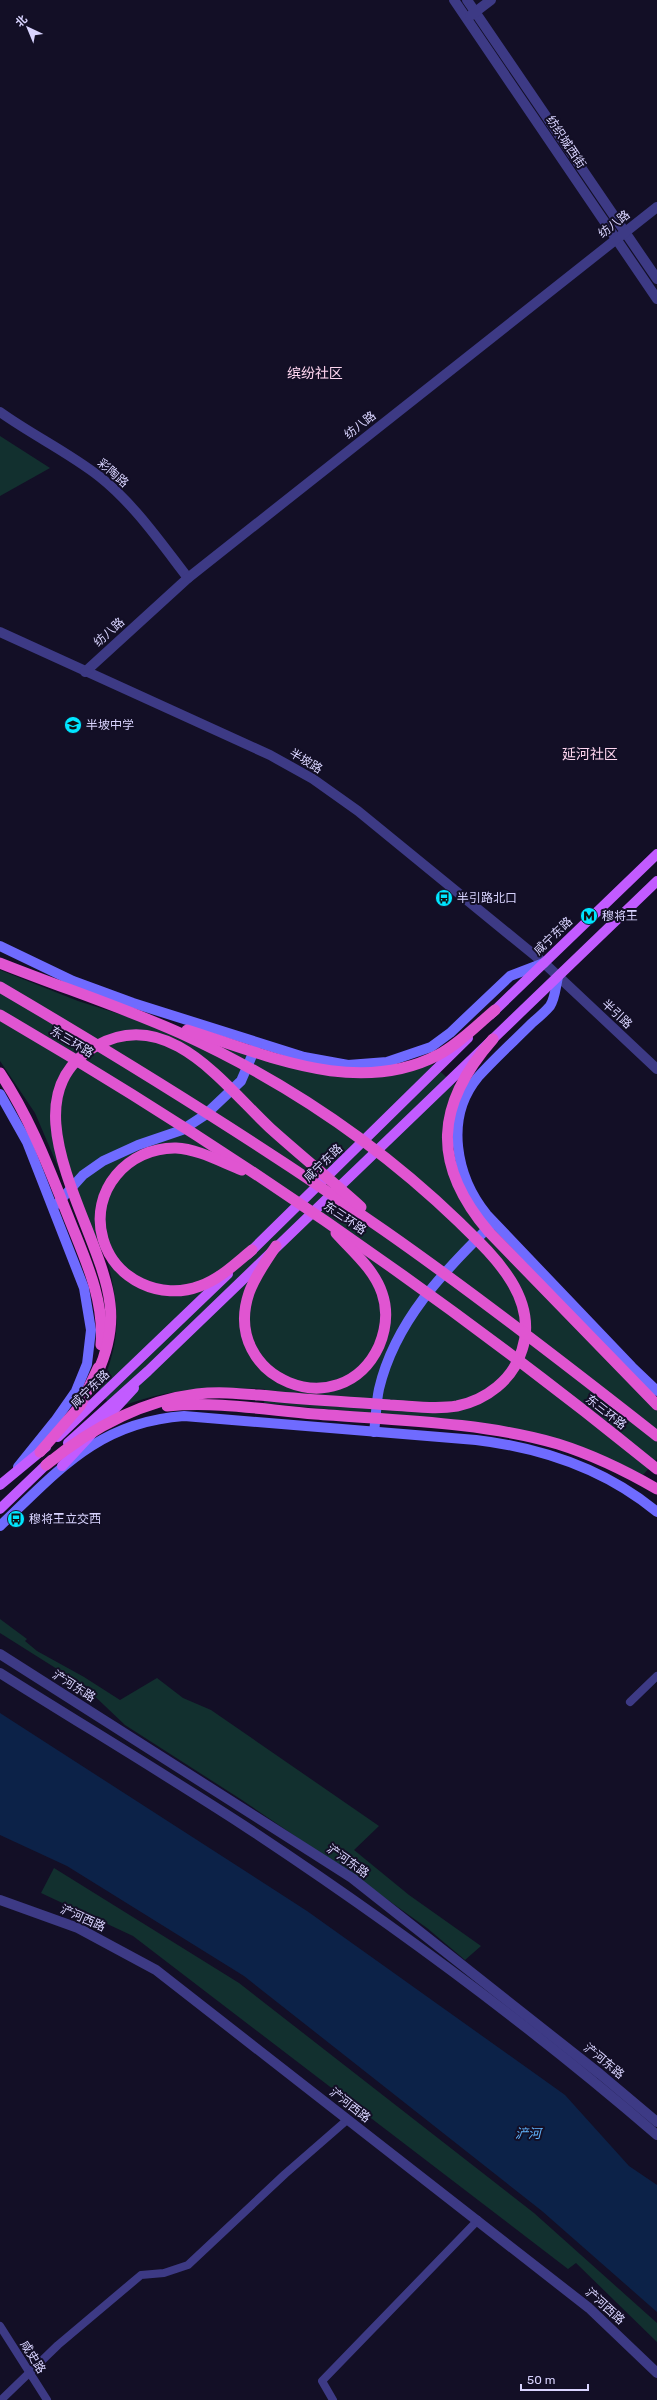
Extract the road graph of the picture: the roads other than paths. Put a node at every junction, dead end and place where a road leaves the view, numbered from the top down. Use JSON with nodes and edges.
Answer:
{"nodes":[{"id":1,"x":454,"y":0,"type":"edge"},
{"id":2,"x":467,"y":0,"type":"edge"},
{"id":3,"x":491,"y":0,"type":"edge"},
{"id":4,"x":475,"y":13,"type":"junction"},
{"id":5,"x":466,"y":19,"type":"junction"},
{"id":6,"x":657,"y":207,"type":"edge"},
{"id":7,"x":625,"y":232,"type":"junction"},
{"id":8,"x":616,"y":239,"type":"junction"},
{"id":9,"x":657,"y":279,"type":"edge"},
{"id":10,"x":657,"y":299,"type":"edge"},
{"id":11,"x":0,"y":412,"type":"edge"},
{"id":12,"x":188,"y":578,"type":"junction"},
{"id":13,"x":0,"y":632,"type":"edge"},
{"id":14,"x":85,"y":672,"type":"junction"},
{"id":15,"x":657,"y":854,"type":"edge"},
{"id":16,"x":657,"y":881,"type":"edge"},
{"id":17,"x":0,"y":946,"type":"edge"},
{"id":18,"x":0,"y":963,"type":"edge"},
{"id":19,"x":544,"y":963,"type":"junction"},
{"id":20,"x":558,"y":977,"type":"junction"},
{"id":21,"x":0,"y":987,"type":"edge"},
{"id":22,"x":495,"y":1010,"type":"junction"},
{"id":23,"x":0,"y":1015,"type":"edge"},
{"id":24,"x":138,"y":1016,"type":"junction"},
{"id":25,"x":493,"y":1039,"type":"junction"},
{"id":26,"x":258,"y":1042,"type":"junction"},
{"id":27,"x":657,"y":1070,"type":"edge"},
{"id":28,"x":0,"y":1073,"type":"edge"},
{"id":29,"x":0,"y":1094,"type":"edge"},
{"id":30,"x":262,"y":1178,"type":"junction"},
{"id":31,"x":53,"y":1209,"type":"junction"},
{"id":32,"x":322,"y":1218,"type":"junction"},
{"id":33,"x":493,"y":1222,"type":"junction"},
{"id":34,"x":397,"y":1240,"type":"junction"},
{"id":35,"x":276,"y":1246,"type":"junction"},
{"id":36,"x":252,"y":1250,"type":"junction"},
{"id":37,"x":148,"y":1371,"type":"junction"},
{"id":38,"x":94,"y":1379,"type":"junction"},
{"id":39,"x":657,"y":1391,"type":"edge"},
{"id":40,"x":657,"y":1405,"type":"edge"},
{"id":41,"x":127,"y":1413,"type":"junction"},
{"id":42,"x":95,"y":1431,"type":"junction"},
{"id":43,"x":374,"y":1432,"type":"junction"},
{"id":44,"x":657,"y":1436,"type":"edge"},
{"id":45,"x":40,"y":1452,"type":"junction"},
{"id":46,"x":46,"y":1465,"type":"junction"},
{"id":47,"x":62,"y":1466,"type":"junction"},
{"id":48,"x":657,"y":1469,"type":"edge"},
{"id":49,"x":14,"y":1472,"type":"junction"},
{"id":50,"x":0,"y":1485,"type":"edge"},
{"id":51,"x":657,"y":1489,"type":"edge"},
{"id":52,"x":0,"y":1509,"type":"edge"},
{"id":53,"x":657,"y":1512,"type":"edge"},
{"id":54,"x":0,"y":1526,"type":"edge"},
{"id":55,"x":0,"y":1654,"type":"edge"},
{"id":56,"x":0,"y":1673,"type":"edge"},
{"id":57,"x":657,"y":1676,"type":"edge"},
{"id":58,"x":630,"y":1702,"type":"dead end"},
{"id":59,"x":0,"y":1900,"type":"edge"},
{"id":60,"x":347,"y":2120,"type":"junction"},
{"id":61,"x":657,"y":2122,"type":"edge"},
{"id":62,"x":657,"y":2135,"type":"edge"},
{"id":63,"x":478,"y":2220,"type":"junction"},
{"id":64,"x":0,"y":2326,"type":"edge"},
{"id":65,"x":30,"y":2373,"type":"junction"},
{"id":66,"x":657,"y":2373,"type":"edge"},
{"id":67,"x":1,"y":2400,"type":"edge"},
{"id":68,"x":47,"y":2400,"type":"edge"},
{"id":69,"x":332,"y":2400,"type":"edge"}],
"edges":[{"from":1,"to":5,"type":"street","name":"纺织城西街"},
{"from":2,"to":4,"type":"street","name":"纺织城西街"},
{"from":3,"to":4,"type":"street"},
{"from":4,"to":5,"type":"street"},
{"from":4,"to":7,"type":"street","name":"纺织城西街"},
{"from":5,"to":8,"type":"street","name":"纺织城西街"},
{"from":6,"to":7,"type":"street","name":"纺八路"},
{"from":7,"to":8,"type":"street","name":"纺八路"},
{"from":7,"to":9,"type":"street","name":"纺织城西街"},
{"from":8,"to":10,"type":"street","name":"纺织城西街"},
{"from":8,"to":12,"type":"street","name":"纺八路"},
{"from":11,"to":12,"type":"street","name":"彩陶路"},
{"from":12,"to":14,"type":"street","name":"纺八路"},
{"from":13,"to":14,"type":"street","name":"半坡路"},
{"from":14,"to":19,"type":"street","name":"半坡路"},
{"from":15,"to":19,"type":"main road","name":"咸宁东路"},
{"from":16,"to":20,"type":"main road","name":"咸宁东路"},
{"from":17,"to":26,"type":"main road"},
{"from":18,"to":24,"type":"highway"},
{"from":19,"to":20,"type":"street","name":"半坡路"},
{"from":19,"to":22,"type":"main road","name":"咸宁东路"},
{"from":19,"to":26,"type":"main road"},
{"from":20,"to":25,"type":"main road","name":"咸宁东路"},
{"from":20,"to":27,"type":"street","name":"半引路"},
{"from":20,"to":33,"type":"main road"},
{"from":21,"to":34,"type":"highway","name":"东三环路"},
{"from":22,"to":24,"type":"highway"},
{"from":22,"to":36,"type":"main road","name":"咸宁东路"},
{"from":23,"to":30,"type":"highway","name":"东三环路"},
{"from":24,"to":41,"type":"highway"},
{"from":25,"to":35,"type":"main road","name":"咸宁东路"},
{"from":25,"to":40,"type":"highway"},
{"from":26,"to":31,"type":"main road"},
{"from":28,"to":38,"type":"highway"},
{"from":29,"to":31,"type":"main road"},
{"from":30,"to":32,"type":"highway","name":"东三环路"},
{"from":30,"to":36,"type":"highway"},
{"from":31,"to":49,"type":"main road"},
{"from":32,"to":35,"type":"highway"},
{"from":32,"to":48,"type":"highway","name":"东三环路"},
{"from":33,"to":39,"type":"main road"},
{"from":33,"to":43,"type":"main road"},
{"from":34,"to":38,"type":"highway"},
{"from":34,"to":44,"type":"highway","name":"东三环路"},
{"from":35,"to":37,"type":"main road","name":"咸宁东路"},
{"from":36,"to":45,"type":"main road","name":"咸宁东路"},
{"from":37,"to":42,"type":"main road"},
{"from":37,"to":46,"type":"main road","name":"咸宁东路"},
{"from":38,"to":45,"type":"highway"},
{"from":41,"to":42,"type":"highway"},
{"from":41,"to":51,"type":"highway"},
{"from":42,"to":46,"type":"highway"},
{"from":42,"to":47,"type":"main road"},
{"from":43,"to":47,"type":"main road"},
{"from":43,"to":53,"type":"main road"},
{"from":45,"to":49,"type":"main road","name":"咸宁东路"},
{"from":46,"to":52,"type":"main road","name":"咸宁东路"},
{"from":47,"to":54,"type":"main road"},
{"from":49,"to":50,"type":"main road","name":"咸宁东路"},
{"from":55,"to":61,"type":"street","name":"浐河东路"},
{"from":56,"to":62,"type":"street","name":"浐河东路"},
{"from":57,"to":58,"type":"street"},
{"from":59,"to":60,"type":"street","name":"浐河西路"},
{"from":60,"to":63,"type":"street","name":"浐河西路"},
{"from":60,"to":65,"type":"street"},
{"from":63,"to":66,"type":"street","name":"浐河西路"},
{"from":63,"to":69,"type":"street"},
{"from":64,"to":65,"type":"street","name":"咸史路"},
{"from":65,"to":67,"type":"street"},
{"from":65,"to":68,"type":"street","name":"咸史路"}]}
